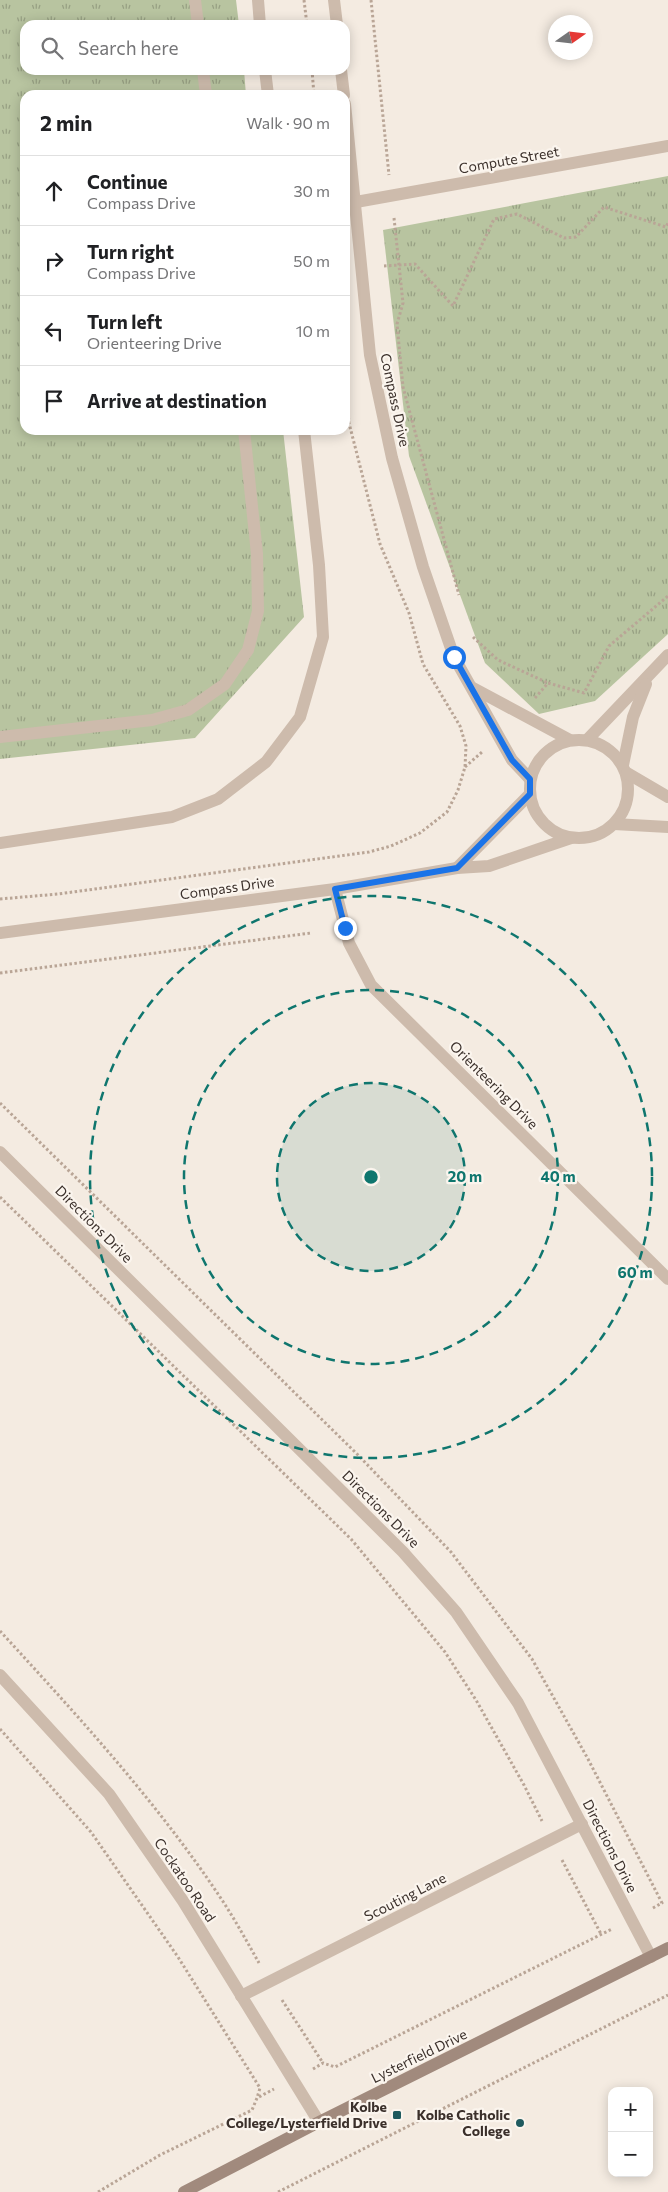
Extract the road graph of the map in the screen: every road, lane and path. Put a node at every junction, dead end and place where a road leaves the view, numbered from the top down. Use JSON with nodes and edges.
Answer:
{"nodes":[{"id":1,"x":195,"y":0,"type":"edge"},
{"id":2,"x":258,"y":0,"type":"edge"},
{"id":3,"x":304,"y":0,"type":"edge"},
{"id":4,"x":334,"y":0,"type":"edge"},
{"id":5,"x":371,"y":0,"type":"edge"},
{"id":6,"x":197,"y":20,"type":"edge"},
{"id":7,"x":260,"y":20,"type":"edge"},
{"id":8,"x":306,"y":20,"type":"edge"},
{"id":9,"x":336,"y":20,"type":"edge"},
{"id":10,"x":204,"y":75,"type":"edge"},
{"id":11,"x":266,"y":75,"type":"edge"},
{"id":12,"x":312,"y":75,"type":"edge"},
{"id":13,"x":342,"y":75,"type":"edge"},
{"id":14,"x":205,"y":90,"type":"edge"},
{"id":15,"x":267,"y":90,"type":"edge"},
{"id":16,"x":314,"y":90,"type":"edge"},
{"id":17,"x":343,"y":90,"type":"edge"},
{"id":18,"x":668,"y":146,"type":"edge"},
{"id":19,"x":350,"y":149,"type":"edge"},
{"id":20,"x":391,"y":196,"type":"junction"},
{"id":21,"x":356,"y":202,"type":"junction"},
{"id":22,"x":668,"y":223,"type":"edge"},
{"id":23,"x":667,"y":228,"type":"edge"},
{"id":24,"x":399,"y":265,"type":"junction"},
{"id":25,"x":362,"y":269,"type":"junction"},
{"id":26,"x":350,"y":427,"type":"edge"},
{"id":27,"x":245,"y":435,"type":"edge"},
{"id":28,"x":305,"y":435,"type":"edge"},
{"id":29,"x":459,"y":596,"type":"dead end"},
{"id":30,"x":668,"y":596,"type":"edge"},
{"id":31,"x":471,"y":631,"type":"dead end"},
{"id":32,"x":668,"y":656,"type":"edge"},
{"id":33,"x":653,"y":670,"type":"junction"},
{"id":34,"x":548,"y":683,"type":"junction"},
{"id":35,"x":474,"y":688,"type":"junction"},
{"id":36,"x":522,"y":714,"type":"junction"},
{"id":37,"x":0,"y":737,"type":"edge"},
{"id":38,"x":499,"y":737,"type":"junction"},
{"id":39,"x":588,"y":739,"type":"junction"},
{"id":40,"x":570,"y":740,"type":"junction"},
{"id":41,"x":465,"y":767,"type":"junction"},
{"id":42,"x":625,"y":769,"type":"junction"},
{"id":43,"x":530,"y":779,"type":"junction"},
{"id":44,"x":530,"y":794,"type":"junction"},
{"id":45,"x":668,"y":797,"type":"edge"},
{"id":46,"x":614,"y":824,"type":"junction"},
{"id":47,"x":668,"y":827,"type":"edge"},
{"id":48,"x":571,"y":838,"type":"junction"},
{"id":49,"x":0,"y":843,"type":"edge"},
{"id":50,"x":457,"y":868,"type":"junction"},
{"id":51,"x":335,"y":889,"type":"junction"},
{"id":52,"x":0,"y":899,"type":"edge"},
{"id":53,"x":0,"y":933,"type":"edge"},
{"id":54,"x":311,"y":933,"type":"dead end"},
{"id":55,"x":0,"y":973,"type":"edge"},
{"id":56,"x":0,"y":1103,"type":"edge"},
{"id":57,"x":0,"y":1152,"type":"edge"},
{"id":58,"x":0,"y":1197,"type":"edge"},
{"id":59,"x":668,"y":1279,"type":"edge"},
{"id":60,"x":0,"y":1674,"type":"edge"},
{"id":61,"x":0,"y":1729,"type":"edge"},
{"id":62,"x":582,"y":1824,"type":"junction"},
{"id":63,"x":551,"y":1840,"type":"junction"},
{"id":64,"x":631,"y":1919,"type":"junction"},
{"id":65,"x":601,"y":1934,"type":"junction"},
{"id":66,"x":668,"y":1948,"type":"edge"},
{"id":67,"x":651,"y":1957,"type":"junction"},
{"id":68,"x":668,"y":1995,"type":"edge"},
{"id":69,"x":241,"y":1996,"type":"junction"},
{"id":70,"x":294,"y":2079,"type":"junction"},
{"id":71,"x":257,"y":2098,"type":"junction"},
{"id":72,"x":319,"y":2122,"type":"junction"},
{"id":73,"x":98,"y":2192,"type":"edge"},
{"id":74,"x":184,"y":2192,"type":"edge"},
{"id":75,"x":278,"y":2192,"type":"edge"}],
"edges":[{"from":1,"to":6,"type":"street"},
{"from":2,"to":7,"type":"street"},
{"from":3,"to":8,"type":"path"},
{"from":4,"to":9,"type":"street"},
{"from":5,"to":20,"type":"path"},
{"from":10,"to":14,"type":"street"},
{"from":11,"to":15,"type":"street"},
{"from":12,"to":16,"type":"path"},
{"from":13,"to":17,"type":"street"},
{"from":18,"to":20,"type":"street","name":"Compute Street"},
{"from":19,"to":21,"type":"street","name":"Compass Drive"},
{"from":20,"to":21,"type":"street","name":"Compute Street"},
{"from":20,"to":24,"type":"path"},
{"from":21,"to":25,"type":"street","name":"Compass Drive"},
{"from":22,"to":23,"type":"path"},
{"from":23,"to":24,"type":"path"},
{"from":24,"to":25,"type":"path"},
{"from":24,"to":29,"type":"path"},
{"from":25,"to":35,"type":"street","name":"Compass Drive"},
{"from":26,"to":41,"type":"path"},
{"from":27,"to":37,"type":"street"},
{"from":28,"to":49,"type":"street"},
{"from":30,"to":34,"type":"path"},
{"from":31,"to":34,"type":"path"},
{"from":32,"to":33,"type":"street"},
{"from":33,"to":39,"type":"street"},
{"from":33,"to":42,"type":"street"},
{"from":34,"to":36,"type":"path"},
{"from":35,"to":36,"type":"street","name":"Compass Drive"},
{"from":35,"to":38,"type":"street","name":"Compass Drive"},
{"from":36,"to":40,"type":"street","name":"Compass Drive"},
{"from":38,"to":41,"type":"path"},
{"from":38,"to":43,"type":"street","name":"Compass Drive"},
{"from":39,"to":40,"type":"street"},
{"from":39,"to":42,"type":"street"},
{"from":40,"to":43,"type":"street"},
{"from":41,"to":52,"type":"path"},
{"from":42,"to":45,"type":"street"},
{"from":42,"to":46,"type":"street"},
{"from":43,"to":44,"type":"street"},
{"from":44,"to":48,"type":"street"},
{"from":44,"to":50,"type":"street"},
{"from":46,"to":47,"type":"street"},
{"from":46,"to":48,"type":"street"},
{"from":48,"to":50,"type":"street","name":"Compass Drive"},
{"from":50,"to":51,"type":"street","name":"Compass Drive"},
{"from":51,"to":53,"type":"street","name":"Compass Drive"},
{"from":51,"to":59,"type":"street","name":"Orienteering Drive"},
{"from":54,"to":55,"type":"path"},
{"from":56,"to":64,"type":"path"},
{"from":57,"to":62,"type":"street","name":"Directions Drive"},
{"from":58,"to":63,"type":"path"},
{"from":60,"to":69,"type":"street","name":"Cockatoo Road"},
{"from":61,"to":71,"type":"path"},
{"from":62,"to":63,"type":"street","name":"Scouting Lane"},
{"from":62,"to":64,"type":"street","name":"Directions Drive"},
{"from":63,"to":65,"type":"path"},
{"from":63,"to":69,"type":"street","name":"Scouting Lane"},
{"from":64,"to":65,"type":"path"},
{"from":64,"to":67,"type":"street","name":"Directions Drive"},
{"from":65,"to":70,"type":"path"},
{"from":66,"to":67,"type":"street","name":"Lysterfield Drive"},
{"from":67,"to":72,"type":"street","name":"Lysterfield Drive"},
{"from":68,"to":75,"type":"path"},
{"from":69,"to":70,"type":"street","name":"Cockatoo Road"},
{"from":70,"to":71,"type":"path"},
{"from":70,"to":72,"type":"street","name":"Cockatoo Road"},
{"from":71,"to":73,"type":"path"},
{"from":72,"to":74,"type":"street","name":"Lysterfield Drive"}]}
